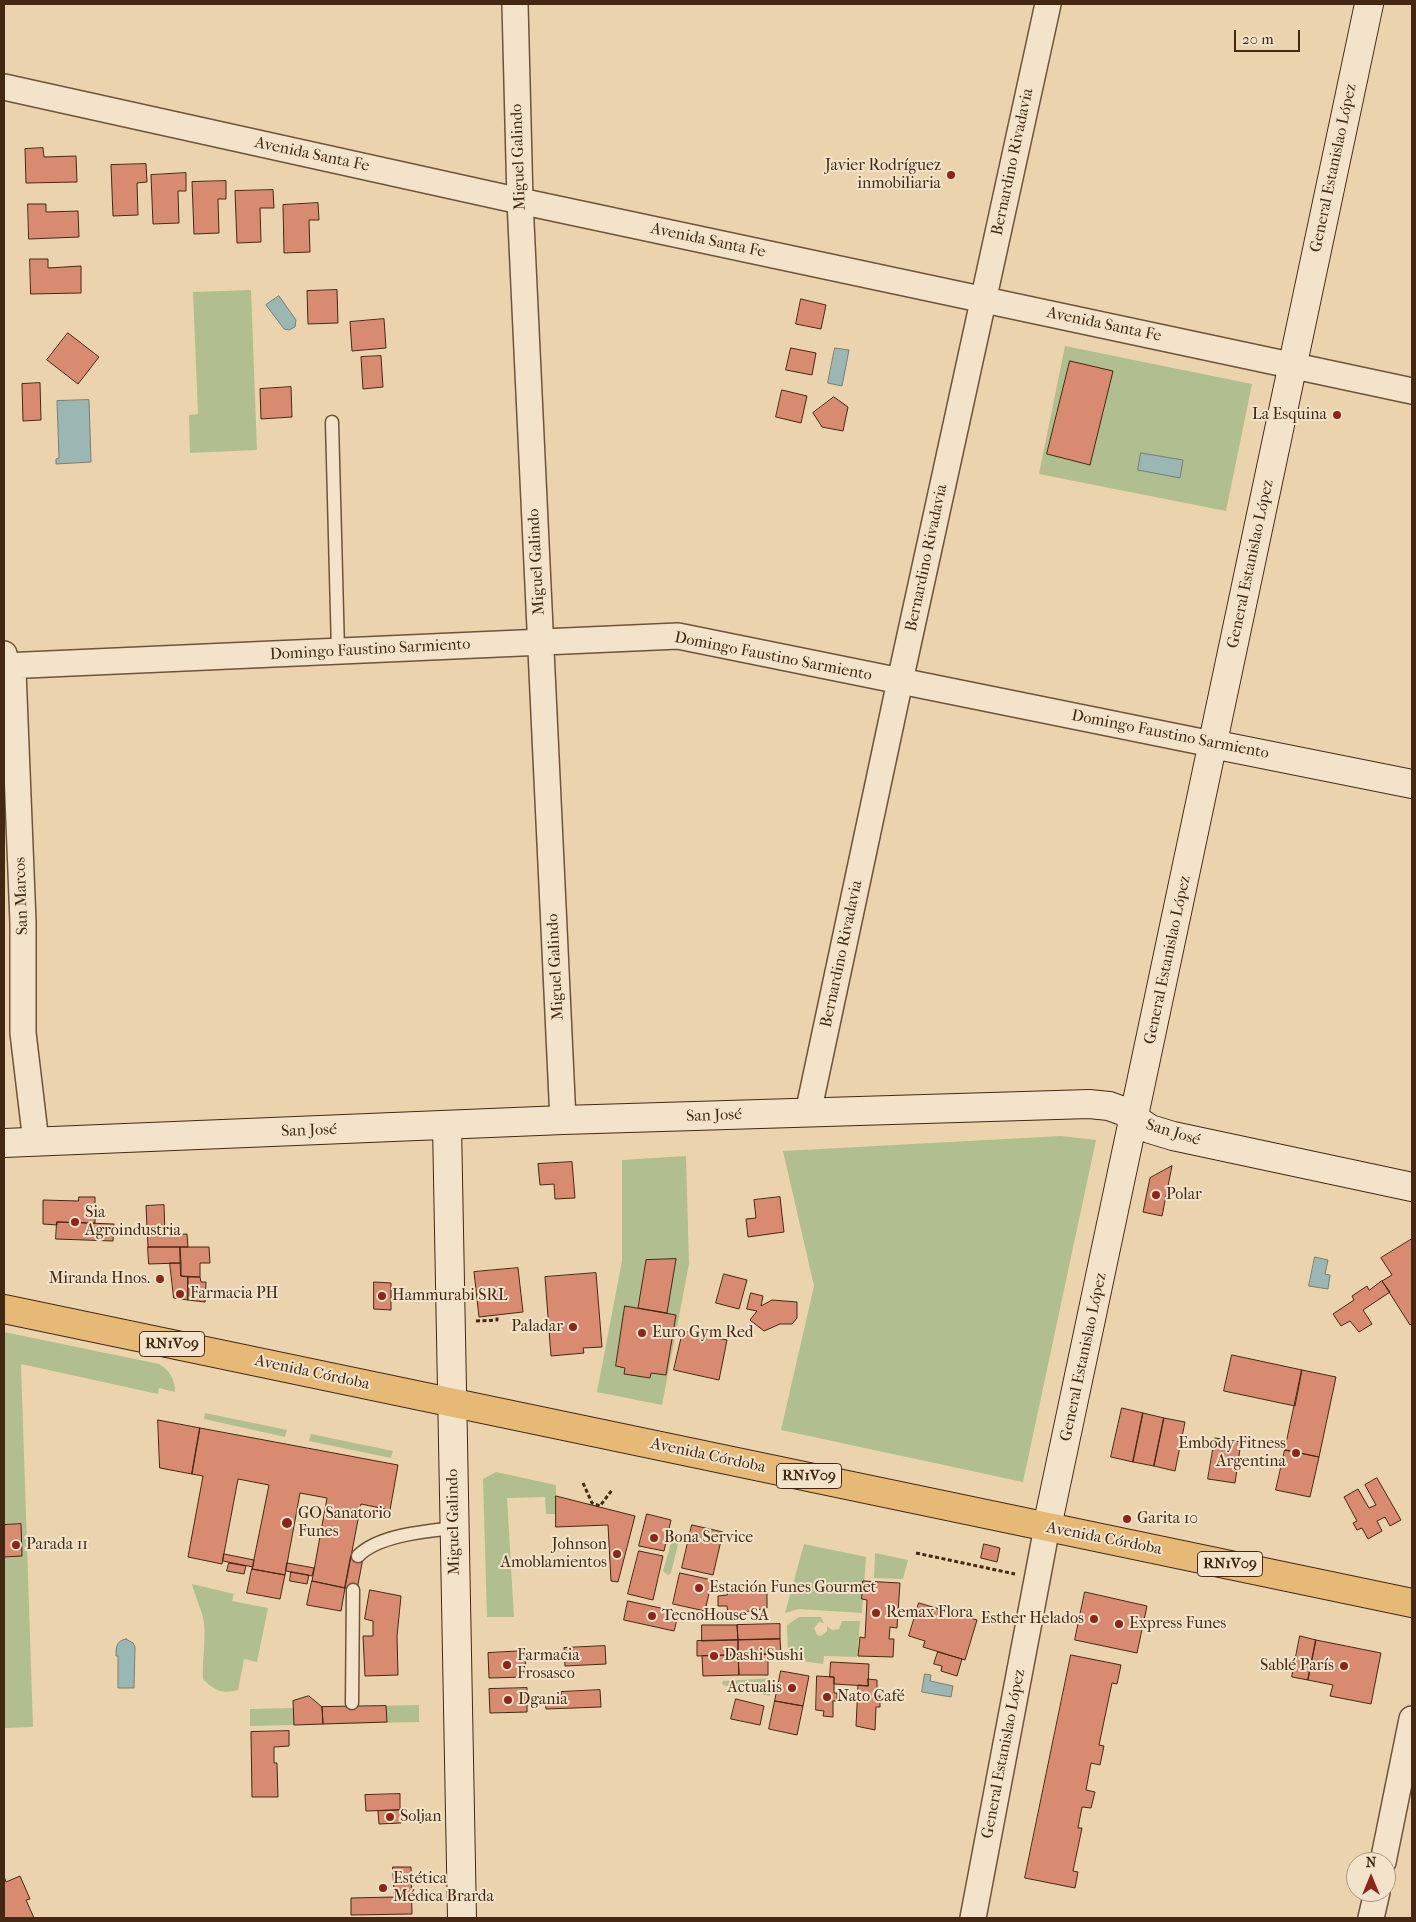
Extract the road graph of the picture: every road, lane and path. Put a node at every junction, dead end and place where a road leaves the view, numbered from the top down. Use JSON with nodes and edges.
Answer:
{"nodes":[{"id":1,"x":515,"y":4,"type":"edge"},
{"id":2,"x":1048,"y":4,"type":"edge"},
{"id":3,"x":1369,"y":4,"type":"edge"},
{"id":4,"x":4,"y":87,"type":"edge"},
{"id":5,"x":520,"y":201,"type":"junction"},
{"id":6,"x":983,"y":300,"type":"junction"},
{"id":7,"x":1292,"y":365,"type":"junction"},
{"id":8,"x":1412,"y":391,"type":"edge"},
{"id":9,"x":332,"y":422,"type":"dead end"},
{"id":10,"x":541,"y":642,"type":"junction"},
{"id":11,"x":338,"y":651,"type":"junction"},
{"id":12,"x":5,"y":662,"type":"edge"},
{"id":13,"x":900,"y":681,"type":"junction"},
{"id":14,"x":1212,"y":744,"type":"junction"},
{"id":15,"x":1412,"y":784,"type":"edge"},
{"id":16,"x":808,"y":1113,"type":"junction"},
{"id":17,"x":563,"y":1120,"type":"junction"},
{"id":18,"x":1135,"y":1120,"type":"junction"},
{"id":19,"x":446,"y":1125,"type":"junction"},
{"id":20,"x":36,"y":1142,"type":"junction"},
{"id":21,"x":4,"y":1143,"type":"edge"},
{"id":22,"x":1412,"y":1187,"type":"edge"},
{"id":23,"x":4,"y":1309,"type":"edge"},
{"id":24,"x":451,"y":1402,"type":"junction"},
{"id":25,"x":583,"y":1484,"type":"dead end"},
{"id":26,"x":612,"y":1490,"type":"dead end"},
{"id":27,"x":1047,"y":1527,"type":"junction"},
{"id":28,"x":454,"y":1528,"type":"junction"},
{"id":29,"x":916,"y":1553,"type":"dead end"},
{"id":30,"x":358,"y":1556,"type":"dead end"},
{"id":31,"x":1037,"y":1578,"type":"junction"},
{"id":32,"x":353,"y":1590,"type":"dead end"},
{"id":33,"x":1412,"y":1603,"type":"edge"},
{"id":34,"x":352,"y":1703,"type":"dead end"},
{"id":35,"x":1412,"y":1719,"type":"edge"},
{"id":36,"x":1385,"y":1852,"type":"edge"},
{"id":37,"x":1375,"y":1902,"type":"edge"},
{"id":38,"x":462,"y":1918,"type":"edge"},
{"id":39,"x":973,"y":1918,"type":"edge"},
{"id":40,"x":1371,"y":1918,"type":"edge"}],
"edges":[{"from":1,"to":5,"type":"street","name":"Miguel Galindo"},
{"from":2,"to":6,"type":"street","name":"Bernardino Rivadavia"},
{"from":3,"to":7,"type":"street","name":"General Estanislao López"},
{"from":4,"to":5,"type":"street","name":"Avenida Santa Fe"},
{"from":5,"to":6,"type":"street","name":"Avenida Santa Fe"},
{"from":5,"to":10,"type":"street","name":"Miguel Galindo"},
{"from":6,"to":7,"type":"street","name":"Avenida Santa Fe"},
{"from":6,"to":13,"type":"street","name":"Bernardino Rivadavia"},
{"from":7,"to":8,"type":"street","name":"Avenida Santa Fe"},
{"from":7,"to":14,"type":"street","name":"General Estanislao López"},
{"from":9,"to":11,"type":"lane"},
{"from":10,"to":11,"type":"street","name":"Domingo Faustino Sarmiento"},
{"from":10,"to":13,"type":"street","name":"Domingo Faustino Sarmiento"},
{"from":10,"to":17,"type":"street","name":"Miguel Galindo"},
{"from":11,"to":12,"type":"street","name":"Domingo Faustino Sarmiento"},
{"from":12,"to":20,"type":"street","name":"San Marcos"},
{"from":13,"to":14,"type":"street","name":"Domingo Faustino Sarmiento"},
{"from":13,"to":16,"type":"street","name":"Bernardino Rivadavia"},
{"from":14,"to":15,"type":"street","name":"Domingo Faustino Sarmiento"},
{"from":14,"to":18,"type":"street","name":"General Estanislao López"},
{"from":16,"to":17,"type":"street","name":"San José"},
{"from":16,"to":18,"type":"street","name":"San José"},
{"from":17,"to":19,"type":"street","name":"San José"},
{"from":18,"to":22,"type":"street","name":"San José"},
{"from":18,"to":27,"type":"street","name":"General Estanislao López"},
{"from":19,"to":20,"type":"street","name":"San José"},
{"from":19,"to":24,"type":"street","name":"Miguel Galindo"},
{"from":20,"to":21,"type":"street","name":"San José"},
{"from":23,"to":24,"type":"main road","name":"Avenida Córdoba","number":"RN1V09"},
{"from":24,"to":27,"type":"main road","name":"Avenida Córdoba","number":"RN1V09"},
{"from":24,"to":28,"type":"street","name":"Miguel Galindo"},
{"from":25,"to":26,"type":"path"},
{"from":27,"to":31,"type":"street","name":"General Estanislao López"},
{"from":27,"to":33,"type":"main road","name":"Avenida Córdoba","number":"RN1V09"},
{"from":28,"to":30,"type":"lane"},
{"from":28,"to":38,"type":"street","name":"Miguel Galindo"},
{"from":29,"to":31,"type":"path"},
{"from":31,"to":39,"type":"street","name":"General Estanislao López"},
{"from":32,"to":34,"type":"lane"},
{"from":35,"to":36,"type":"street"},
{"from":37,"to":40,"type":"street"}]}
